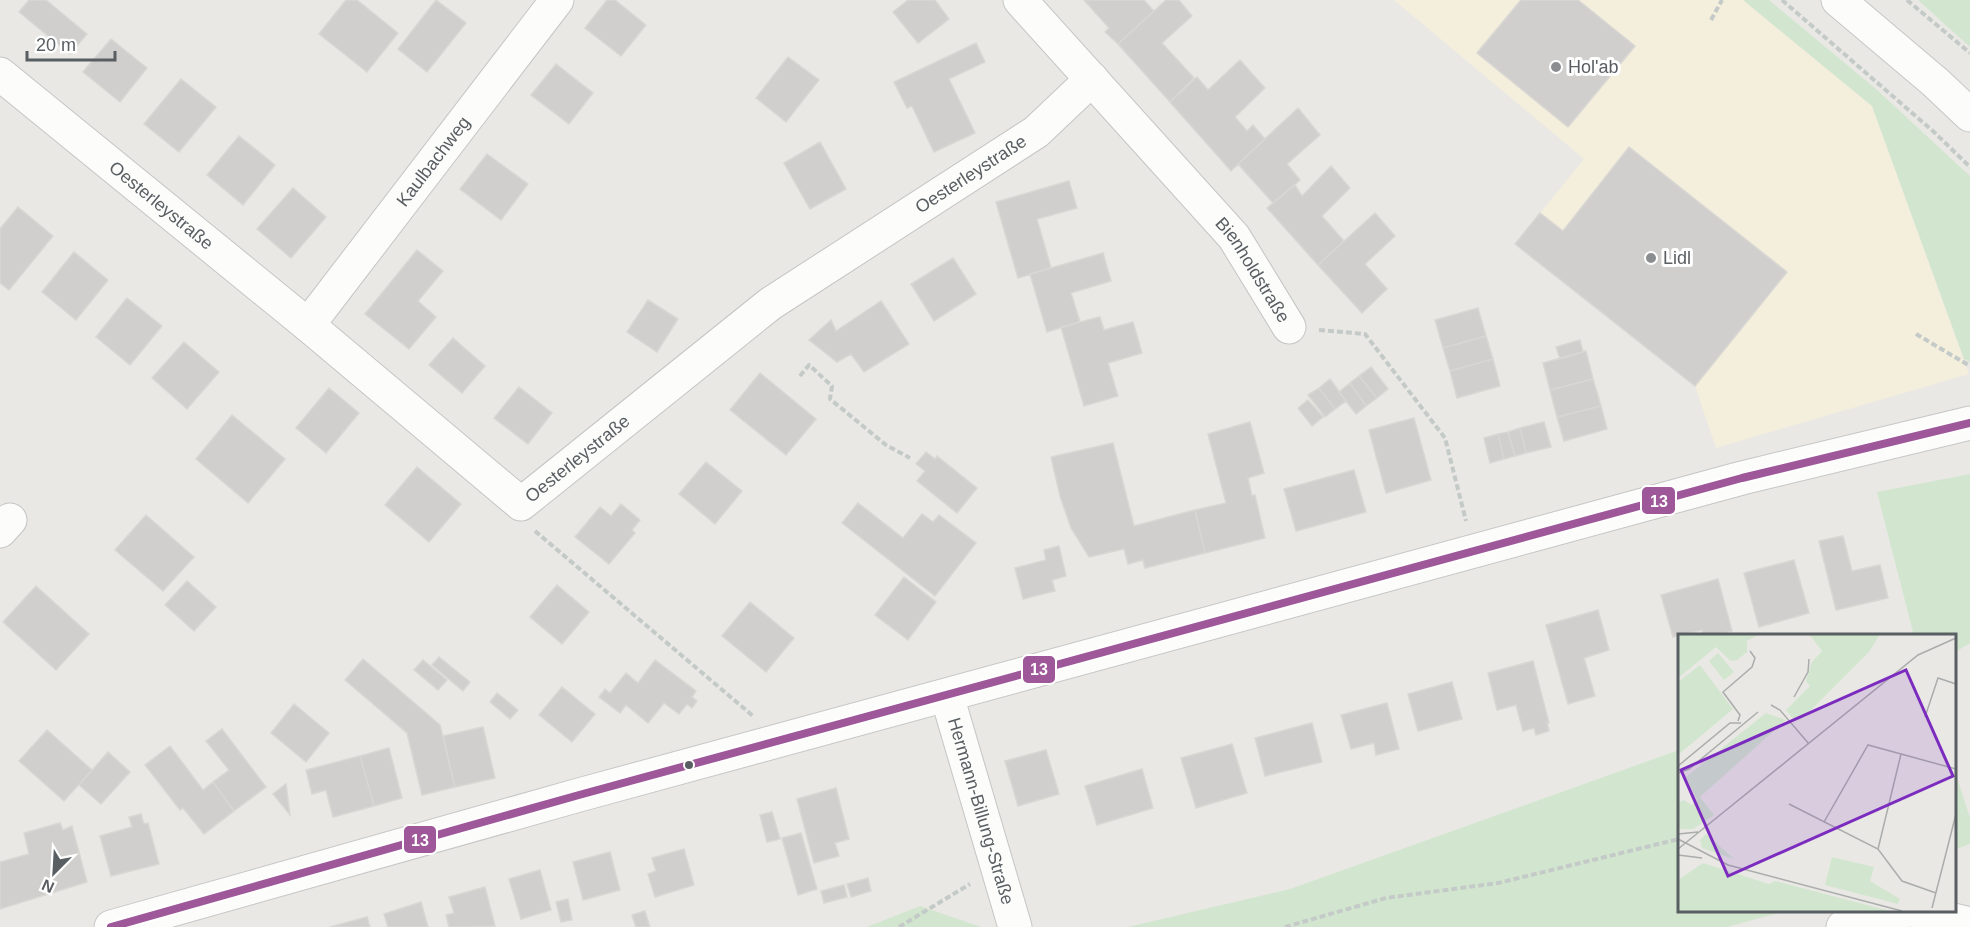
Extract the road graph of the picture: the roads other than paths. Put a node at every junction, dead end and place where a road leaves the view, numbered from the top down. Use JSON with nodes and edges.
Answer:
{"nodes":[{"id":1,"x":557,"y":0,"type":"edge"},
{"id":2,"x":1020,"y":0,"type":"edge"},
{"id":3,"x":1838,"y":0,"type":"edge"},
{"id":4,"x":0,"y":74,"type":"edge"},
{"id":5,"x":1092,"y":79,"type":"junction"},
{"id":6,"x":1970,"y":115,"type":"edge"},
{"id":7,"x":308,"y":325,"type":"junction"},
{"id":8,"x":1289,"y":327,"type":"road end"},
{"id":9,"x":1970,"y":423,"type":"edge"},
{"id":10,"x":947,"y":696,"type":"junction"},
{"id":11,"x":1902,"y":912,"type":"edge"},
{"id":12,"x":1919,"y":912,"type":"edge"},
{"id":13,"x":1970,"y":924,"type":"edge"},
{"id":14,"x":111,"y":927,"type":"edge"},
{"id":15,"x":1015,"y":927,"type":"edge"},
{"id":16,"x":1843,"y":927,"type":"edge"}],
"edges":[{"from":1,"to":7,"type":"street","name":"Kaulbachweg"},
{"from":2,"to":5,"type":"street","name":"Bienholdstraße"},
{"from":3,"to":6,"type":"street"},
{"from":4,"to":7,"type":"street","name":"Oesterleystraße"},
{"from":5,"to":7,"type":"street","name":"Oesterleystraße"},
{"from":5,"to":8,"type":"street","name":"Bienholdstraße"},
{"from":9,"to":10,"type":"street"},
{"from":10,"to":14,"type":"street"},
{"from":10,"to":15,"type":"street","name":"Hermann-Billung-Straße"},
{"from":11,"to":16,"type":"street"},
{"from":12,"to":13,"type":"street"}]}
